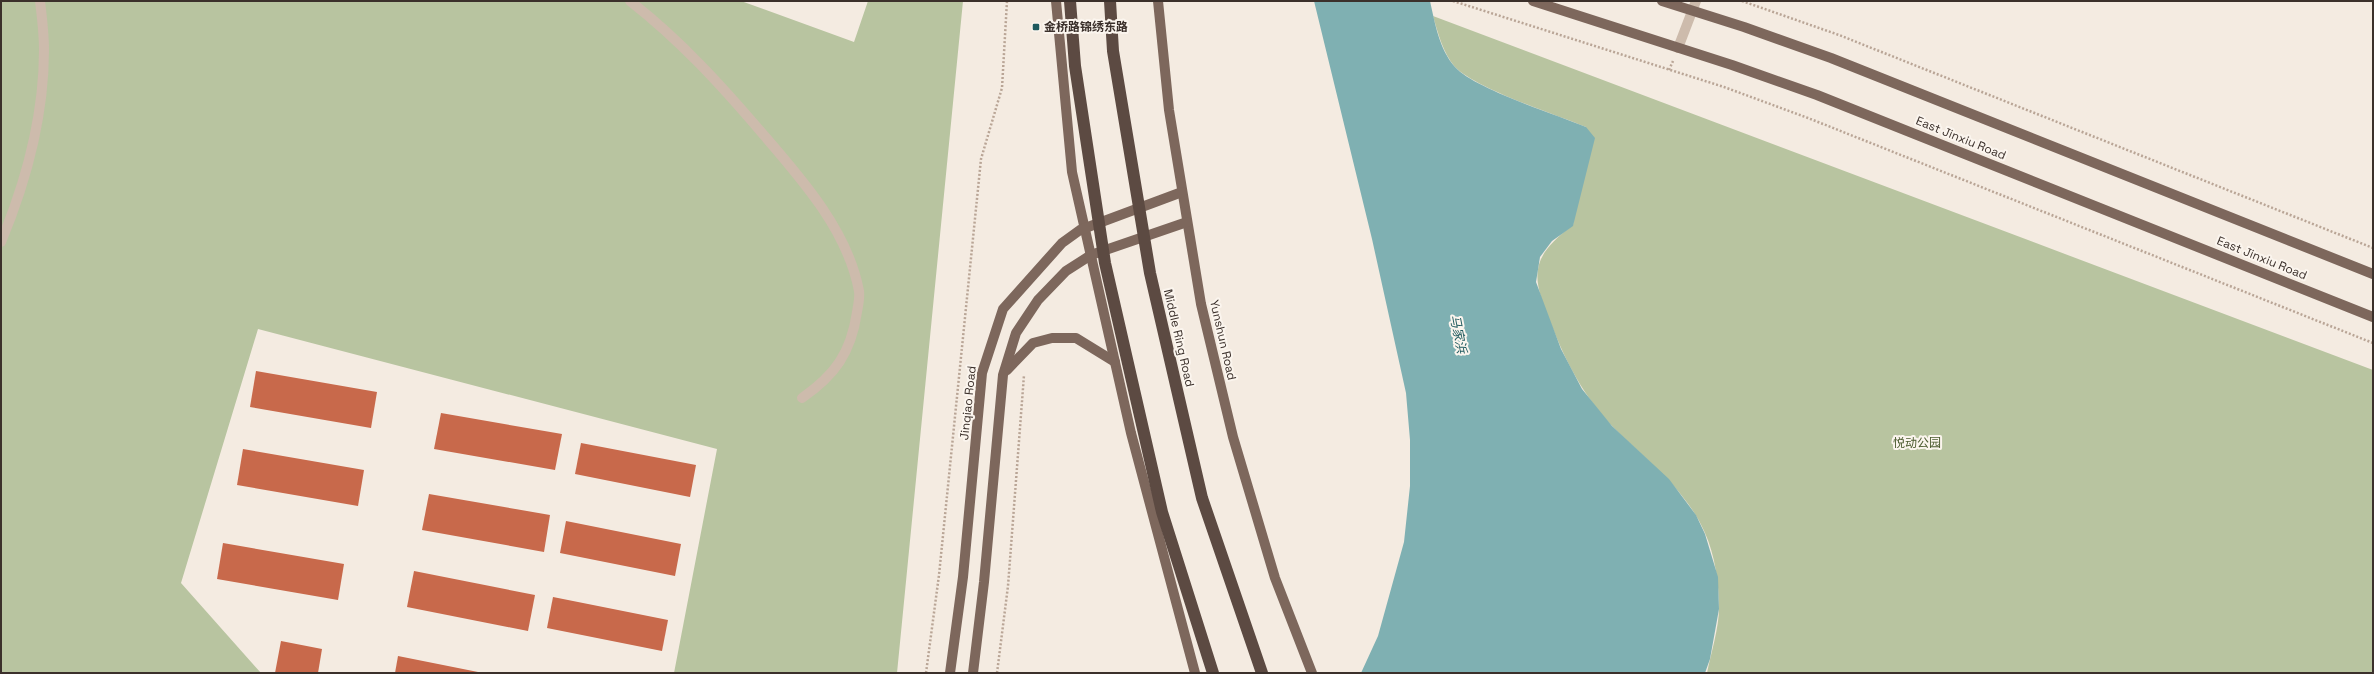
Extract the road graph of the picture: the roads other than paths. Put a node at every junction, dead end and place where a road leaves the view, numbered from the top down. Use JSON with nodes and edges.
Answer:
{"nodes":[{"id":1,"x":40,"y":1,"type":"edge"},
{"id":2,"x":630,"y":1,"type":"edge"},
{"id":3,"x":1056,"y":1,"type":"edge"},
{"id":4,"x":1070,"y":1,"type":"edge"},
{"id":5,"x":1110,"y":1,"type":"edge"},
{"id":6,"x":1158,"y":1,"type":"edge"},
{"id":7,"x":1533,"y":1,"type":"edge"},
{"id":8,"x":1662,"y":1,"type":"edge"},
{"id":9,"x":1694,"y":6,"type":"edge"},
{"id":10,"x":1678,"y":48,"type":"junction"},
{"id":11,"x":1182,"y":192,"type":"junction"},
{"id":12,"x":1187,"y":222,"type":"junction"},
{"id":13,"x":1084,"y":228,"type":"junction"},
{"id":14,"x":1,"y":242,"type":"edge"},
{"id":15,"x":1091,"y":255,"type":"junction"},
{"id":16,"x":2373,"y":274,"type":"edge"},
{"id":17,"x":2373,"y":317,"type":"edge"},
{"id":18,"x":1115,"y":362,"type":"junction"},
{"id":19,"x":1003,"y":375,"type":"junction"},
{"id":20,"x":802,"y":398,"type":"dead end"},
{"id":21,"x":950,"y":673,"type":"edge"},
{"id":22,"x":973,"y":673,"type":"edge"},
{"id":23,"x":1195,"y":673,"type":"edge"},
{"id":24,"x":1213,"y":673,"type":"edge"},
{"id":25,"x":1262,"y":673,"type":"edge"},
{"id":26,"x":1312,"y":673,"type":"edge"}],
"edges":[{"from":1,"to":14,"type":"street"},
{"from":2,"to":20,"type":"street"},
{"from":3,"to":13,"type":"main road"},
{"from":4,"to":24,"type":"highway","bridge":true},
{"from":5,"to":25,"type":"highway","name":"Middle Ring Road","bridge":true},
{"from":6,"to":11,"type":"main road","name":"Yunshun Road"},
{"from":7,"to":10,"type":"main road","name":"East Jinxiu Road"},
{"from":8,"to":9,"type":"main road"},
{"from":9,"to":10,"type":"street"},
{"from":9,"to":16,"type":"main road"},
{"from":10,"to":17,"type":"main road","name":"East Jinxiu Road"},
{"from":11,"to":12,"type":"main road","name":"Yunshun Road"},
{"from":11,"to":13,"type":"main road","name":"Jinqiao Road"},
{"from":12,"to":15,"type":"main road"},
{"from":12,"to":26,"type":"main road","name":"Yunshun Road"},
{"from":13,"to":15,"type":"main road"},
{"from":13,"to":21,"type":"main road","name":"Jinqiao Road"},
{"from":15,"to":18,"type":"main road"},
{"from":15,"to":19,"type":"main road"},
{"from":18,"to":19,"type":"main road"},
{"from":18,"to":23,"type":"main road"},
{"from":19,"to":22,"type":"main road"}]}
